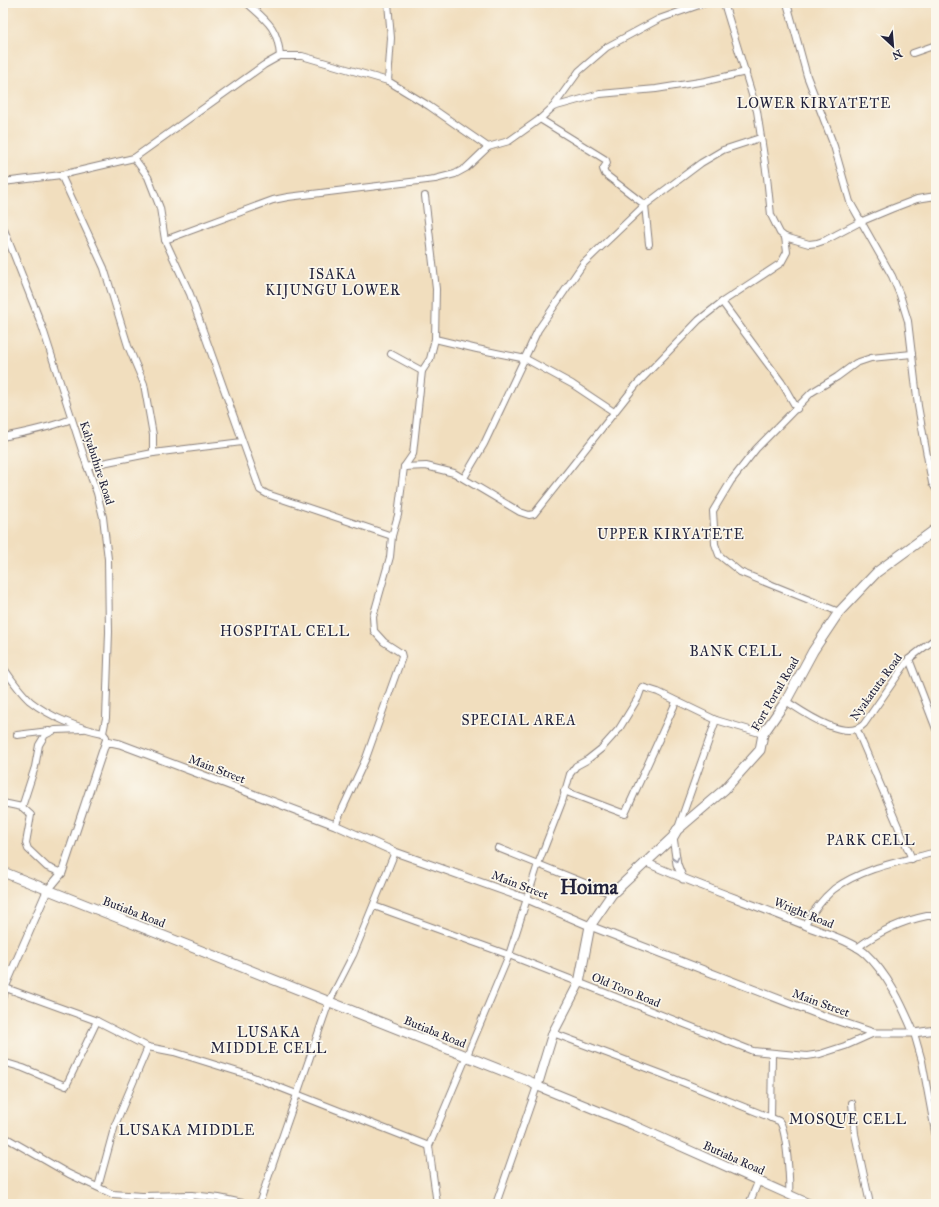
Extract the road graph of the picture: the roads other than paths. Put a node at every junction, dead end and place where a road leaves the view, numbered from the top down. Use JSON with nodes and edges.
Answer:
{"nodes":[{"id":1,"x":247,"y":3,"type":"edge"},
{"id":2,"x":388,"y":3,"type":"edge"},
{"id":3,"x":705,"y":3,"type":"edge"},
{"id":4,"x":724,"y":3,"type":"edge"},
{"id":5,"x":787,"y":3,"type":"edge"},
{"id":6,"x":936,"y":44,"type":"edge"},
{"id":7,"x":913,"y":53,"type":"dead end"},
{"id":8,"x":280,"y":56,"type":"junction"},
{"id":9,"x":746,"y":72,"type":"junction"},
{"id":10,"x":388,"y":81,"type":"junction"},
{"id":11,"x":553,"y":107,"type":"junction"},
{"id":12,"x":540,"y":119,"type":"junction"},
{"id":13,"x":760,"y":138,"type":"junction"},
{"id":14,"x":488,"y":147,"type":"junction"},
{"id":15,"x":134,"y":158,"type":"junction"},
{"id":16,"x":61,"y":176,"type":"junction"},
{"id":17,"x":3,"y":182,"type":"edge"},
{"id":18,"x":425,"y":196,"type":"dead end"},
{"id":19,"x":936,"y":196,"type":"edge"},
{"id":20,"x":645,"y":206,"type":"junction"},
{"id":21,"x":860,"y":222,"type":"junction"},
{"id":22,"x":3,"y":227,"type":"edge"},
{"id":23,"x":785,"y":237,"type":"junction"},
{"id":24,"x":165,"y":240,"type":"junction"},
{"id":25,"x":649,"y":244,"type":"dead end"},
{"id":26,"x":722,"y":302,"type":"junction"},
{"id":27,"x":435,"y":339,"type":"junction"},
{"id":28,"x":391,"y":354,"type":"dead end"},
{"id":29,"x":912,"y":354,"type":"junction"},
{"id":30,"x":526,"y":359,"type":"junction"},
{"id":31,"x":422,"y":371,"type":"junction"},
{"id":32,"x":796,"y":409,"type":"junction"},
{"id":33,"x":614,"y":412,"type":"junction"},
{"id":34,"x":71,"y":419,"type":"junction"},
{"id":35,"x":3,"y":437,"type":"edge"},
{"id":36,"x":242,"y":442,"type":"junction"},
{"id":37,"x":153,"y":453,"type":"junction"},
{"id":38,"x":87,"y":466,"type":"junction"},
{"id":39,"x":404,"y":467,"type":"junction"},
{"id":40,"x":464,"y":478,"type":"junction"},
{"id":41,"x":936,"y":489,"type":"edge"},
{"id":42,"x":936,"y":529,"type":"edge"},
{"id":43,"x":392,"y":536,"type":"junction"},
{"id":44,"x":839,"y":612,"type":"junction"},
{"id":45,"x":936,"y":638,"type":"edge"},
{"id":46,"x":909,"y":659,"type":"junction"},
{"id":47,"x":3,"y":667,"type":"edge"},
{"id":48,"x":786,"y":700,"type":"junction"},
{"id":49,"x":676,"y":702,"type":"junction"},
{"id":50,"x":716,"y":720,"type":"junction"},
{"id":51,"x":84,"y":729,"type":"junction"},
{"id":52,"x":936,"y":729,"type":"edge"},
{"id":53,"x":55,"y":730,"type":"junction"},
{"id":54,"x":857,"y":730,"type":"junction"},
{"id":55,"x":103,"y":734,"type":"junction"},
{"id":56,"x":763,"y":734,"type":"junction"},
{"id":57,"x":17,"y":735,"type":"dead end"},
{"id":58,"x":106,"y":741,"type":"junction"},
{"id":59,"x":564,"y":791,"type":"junction"},
{"id":60,"x":3,"y":803,"type":"edge"},
{"id":61,"x":22,"y":807,"type":"junction"},
{"id":62,"x":335,"y":825,"type":"junction"},
{"id":63,"x":675,"y":834,"type":"junction"},
{"id":64,"x":498,"y":848,"type":"dead end"},
{"id":65,"x":395,"y":852,"type":"junction"},
{"id":66,"x":936,"y":852,"type":"edge"},
{"id":67,"x":912,"y":858,"type":"junction"},
{"id":68,"x":645,"y":862,"type":"junction"},
{"id":69,"x":538,"y":864,"type":"junction"},
{"id":70,"x":3,"y":872,"type":"edge"},
{"id":71,"x":62,"y":873,"type":"junction"},
{"id":72,"x":683,"y":879,"type":"junction"},
{"id":73,"x":47,"y":891,"type":"junction"},
{"id":74,"x":612,"y":894,"type":"junction"},
{"id":75,"x":527,"y":899,"type":"junction"},
{"id":76,"x":374,"y":906,"type":"junction"},
{"id":77,"x":936,"y":919,"type":"edge"},
{"id":78,"x":804,"y":925,"type":"junction"},
{"id":79,"x":590,"y":926,"type":"junction"},
{"id":80,"x":857,"y":948,"type":"junction"},
{"id":81,"x":509,"y":955,"type":"junction"},
{"id":82,"x":579,"y":983,"type":"junction"},
{"id":83,"x":4,"y":987,"type":"edge"},
{"id":84,"x":3,"y":997,"type":"edge"},
{"id":85,"x":329,"y":1002,"type":"junction"},
{"id":86,"x":98,"y":1021,"type":"junction"},
{"id":87,"x":936,"y":1030,"type":"edge"},
{"id":88,"x":553,"y":1033,"type":"junction"},
{"id":89,"x":874,"y":1033,"type":"junction"},
{"id":90,"x":914,"y":1033,"type":"junction"},
{"id":91,"x":148,"y":1047,"type":"junction"},
{"id":92,"x":772,"y":1054,"type":"junction"},
{"id":93,"x":467,"y":1058,"type":"junction"},
{"id":94,"x":3,"y":1062,"type":"edge"},
{"id":95,"x":537,"y":1086,"type":"junction"},
{"id":96,"x":296,"y":1094,"type":"junction"},
{"id":97,"x":936,"y":1099,"type":"edge"},
{"id":98,"x":928,"y":1100,"type":"junction"},
{"id":99,"x":852,"y":1103,"type":"dead end"},
{"id":100,"x":771,"y":1118,"type":"junction"},
{"id":101,"x":3,"y":1136,"type":"edge"},
{"id":102,"x":936,"y":1137,"type":"edge"},
{"id":103,"x":429,"y":1146,"type":"junction"},
{"id":104,"x":758,"y":1182,"type":"junction"},
{"id":105,"x":98,"y":1188,"type":"junction"},
{"id":106,"x":191,"y":1195,"type":"junction"},
{"id":107,"x":789,"y":1195,"type":"junction"},
{"id":108,"x":190,"y":1204,"type":"edge"},
{"id":109,"x":247,"y":1204,"type":"edge"},
{"id":110,"x":259,"y":1204,"type":"edge"},
{"id":111,"x":437,"y":1204,"type":"edge"},
{"id":112,"x":496,"y":1204,"type":"edge"},
{"id":113,"x":749,"y":1204,"type":"edge"},
{"id":114,"x":810,"y":1204,"type":"edge"},
{"id":115,"x":870,"y":1204,"type":"edge"}],
"edges":[{"from":1,"to":8,"type":"street"},
{"from":2,"to":10,"type":"street"},
{"from":3,"to":11,"type":"street"},
{"from":4,"to":9,"type":"street"},
{"from":5,"to":21,"type":"street"},
{"from":6,"to":7,"type":"street"},
{"from":8,"to":10,"type":"street"},
{"from":8,"to":15,"type":"street"},
{"from":9,"to":11,"type":"street"},
{"from":9,"to":13,"type":"street"},
{"from":10,"to":14,"type":"street"},
{"from":11,"to":12,"type":"street"},
{"from":12,"to":14,"type":"street"},
{"from":12,"to":20,"type":"street"},
{"from":13,"to":20,"type":"street"},
{"from":13,"to":23,"type":"street"},
{"from":14,"to":24,"type":"street"},
{"from":15,"to":16,"type":"street"},
{"from":15,"to":24,"type":"street"},
{"from":16,"to":17,"type":"street"},
{"from":16,"to":37,"type":"street"},
{"from":18,"to":27,"type":"street"},
{"from":19,"to":21,"type":"street"},
{"from":20,"to":25,"type":"street"},
{"from":20,"to":30,"type":"street"},
{"from":21,"to":23,"type":"street"},
{"from":21,"to":29,"type":"street"},
{"from":22,"to":34,"type":"street","name":"Kalyabuhire Road"},
{"from":23,"to":26,"type":"street"},
{"from":24,"to":36,"type":"street"},
{"from":26,"to":32,"type":"street"},
{"from":26,"to":33,"type":"street"},
{"from":27,"to":30,"type":"street"},
{"from":27,"to":31,"type":"street"},
{"from":28,"to":31,"type":"street"},
{"from":29,"to":32,"type":"street"},
{"from":29,"to":41,"type":"street"},
{"from":30,"to":33,"type":"street"},
{"from":30,"to":40,"type":"street"},
{"from":31,"to":39,"type":"street"},
{"from":32,"to":44,"type":"street"},
{"from":33,"to":40,"type":"street"},
{"from":34,"to":35,"type":"street"},
{"from":34,"to":38,"type":"street","name":"Kalyabuhire Road"},
{"from":36,"to":37,"type":"street"},
{"from":36,"to":43,"type":"street"},
{"from":37,"to":38,"type":"street"},
{"from":38,"to":55,"type":"street","name":"Kalyabuhire Road"},
{"from":39,"to":40,"type":"street"},
{"from":39,"to":43,"type":"street"},
{"from":42,"to":44,"type":"main road","name":"Fort Portal Road"},
{"from":43,"to":62,"type":"street"},
{"from":44,"to":48,"type":"main road","name":"Fort Portal Road"},
{"from":45,"to":46,"type":"street","name":"Nyakatuta Road"},
{"from":46,"to":52,"type":"street"},
{"from":46,"to":54,"type":"street","name":"Nyakatuta Road"},
{"from":47,"to":51,"type":"street"},
{"from":48,"to":54,"type":"street","name":"Nyakatuta Road"},
{"from":48,"to":56,"type":"main road","name":"Fort Portal Road"},
{"from":49,"to":50,"type":"street"},
{"from":49,"to":59,"type":"street"},
{"from":49,"to":59,"type":"street"},
{"from":50,"to":56,"type":"street"},
{"from":50,"to":63,"type":"street"},
{"from":51,"to":53,"type":"street"},
{"from":51,"to":55,"type":"street"},
{"from":53,"to":57,"type":"street"},
{"from":53,"to":61,"type":"street"},
{"from":54,"to":67,"type":"street"},
{"from":55,"to":58,"type":"street"},
{"from":56,"to":63,"type":"main road","name":"Fort Portal Road"},
{"from":58,"to":62,"type":"street","name":"Main Street"},
{"from":58,"to":71,"type":"street"},
{"from":59,"to":69,"type":"street"},
{"from":60,"to":61,"type":"street"},
{"from":61,"to":71,"type":"street"},
{"from":62,"to":65,"type":"street","name":"Main Street"},
{"from":63,"to":68,"type":"main road","name":"Fort Portal Road"},
{"from":63,"to":72,"type":"street","one_way":true},
{"from":64,"to":69,"type":"street"},
{"from":65,"to":75,"type":"street","name":"Main Street"},
{"from":65,"to":76,"type":"street"},
{"from":66,"to":67,"type":"street"},
{"from":67,"to":78,"type":"street"},
{"from":68,"to":72,"type":"street","name":"Wright Road"},
{"from":68,"to":74,"type":"main road","name":"Fort Portal Road"},
{"from":69,"to":74,"type":"street"},
{"from":69,"to":75,"type":"street"},
{"from":70,"to":73,"type":"main road","name":"Butiaba Road"},
{"from":71,"to":73,"type":"street"},
{"from":72,"to":78,"type":"street","name":"Wright Road"},
{"from":73,"to":83,"type":"street"},
{"from":73,"to":85,"type":"main road","name":"Butiaba Road"},
{"from":74,"to":79,"type":"main road","name":"Fort Portal Road"},
{"from":75,"to":79,"type":"street","name":"Main Street"},
{"from":75,"to":81,"type":"street"},
{"from":76,"to":81,"type":"street","name":"Old Toro Road"},
{"from":76,"to":85,"type":"street"},
{"from":77,"to":80,"type":"street"},
{"from":78,"to":80,"type":"street","name":"Wright Road"},
{"from":79,"to":82,"type":"main road"},
{"from":79,"to":89,"type":"street","name":"Main Street"},
{"from":80,"to":90,"type":"street","name":"Wright Road"},
{"from":81,"to":82,"type":"street","name":"Old Toro Road"},
{"from":81,"to":93,"type":"street"},
{"from":82,"to":88,"type":"main road"},
{"from":82,"to":92,"type":"street","name":"Old Toro Road"},
{"from":83,"to":84,"type":"street"},
{"from":83,"to":86,"type":"street"},
{"from":85,"to":93,"type":"main road","name":"Butiaba Road"},
{"from":85,"to":96,"type":"street"},
{"from":86,"to":91,"type":"street"},
{"from":86,"to":94,"type":"street"},
{"from":87,"to":90,"type":"street","name":"Main Street"},
{"from":88,"to":95,"type":"main road"},
{"from":88,"to":100,"type":"street"},
{"from":89,"to":90,"type":"street","name":"Main Street"},
{"from":89,"to":92,"type":"street","name":"Old Toro Road"},
{"from":90,"to":98,"type":"street"},
{"from":91,"to":96,"type":"street"},
{"from":91,"to":105,"type":"street"},
{"from":92,"to":100,"type":"street"},
{"from":93,"to":95,"type":"main road","name":"Butiaba Road"},
{"from":93,"to":103,"type":"street"},
{"from":95,"to":104,"type":"main road","name":"Butiaba Road"},
{"from":95,"to":112,"type":"street"},
{"from":96,"to":103,"type":"street"},
{"from":96,"to":110,"type":"street"},
{"from":97,"to":98,"type":"street"},
{"from":98,"to":102,"type":"street"},
{"from":99,"to":115,"type":"street"},
{"from":100,"to":107,"type":"street"},
{"from":101,"to":105,"type":"street"},
{"from":103,"to":111,"type":"street"},
{"from":104,"to":107,"type":"main road","name":"Butiaba Road"},
{"from":104,"to":113,"type":"street"},
{"from":105,"to":106,"type":"street"},
{"from":106,"to":108,"type":"street"},
{"from":106,"to":109,"type":"street"},
{"from":107,"to":114,"type":"main road","name":"Butiaba Road"}]}
